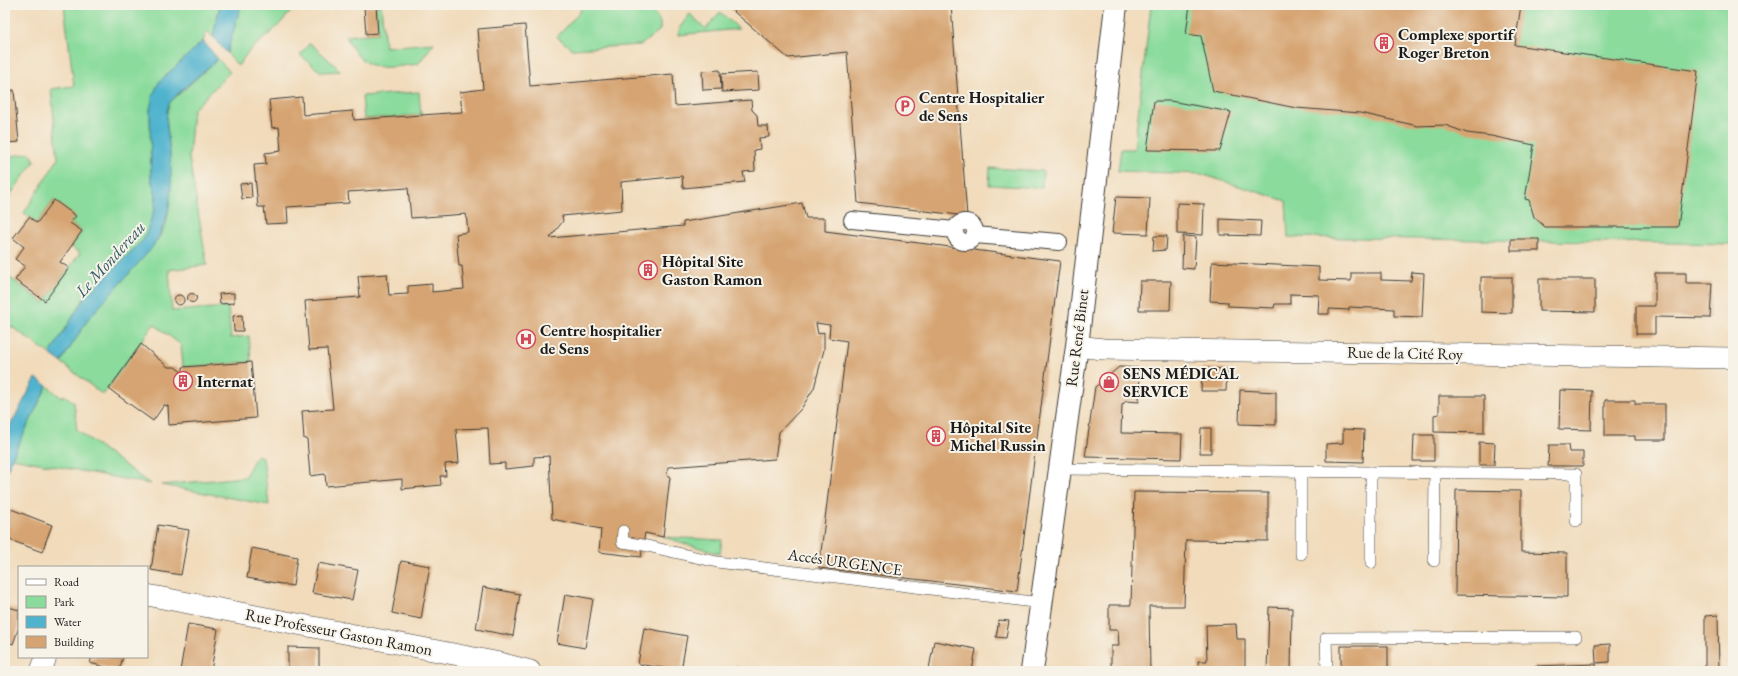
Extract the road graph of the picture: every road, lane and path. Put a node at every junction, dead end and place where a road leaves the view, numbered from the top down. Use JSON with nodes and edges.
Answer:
{"nodes":[{"id":1,"x":1116,"y":5,"type":"edge"},
{"id":2,"x":852,"y":220,"type":"dead end"},
{"id":3,"x":1059,"y":242,"type":"dead end"},
{"id":4,"x":1077,"y":346,"type":"junction"},
{"id":5,"x":1733,"y":358,"type":"edge"},
{"id":6,"x":1060,"y":469,"type":"junction"},
{"id":7,"x":1301,"y":472,"type":"junction"},
{"id":8,"x":1371,"y":472,"type":"junction"},
{"id":9,"x":1434,"y":473,"type":"junction"},
{"id":10,"x":1576,"y":522,"type":"dead end"},
{"id":11,"x":623,"y":531,"type":"dead end"},
{"id":12,"x":1301,"y":554,"type":"dead end"},
{"id":13,"x":1434,"y":561,"type":"dead end"},
{"id":14,"x":1371,"y":563,"type":"dead end"},
{"id":15,"x":148,"y":595,"type":"edge"},
{"id":16,"x":1041,"y":603,"type":"junction"},
{"id":17,"x":1576,"y":637,"type":"dead end"},
{"id":18,"x":46,"y":658,"type":"edge"},
{"id":19,"x":41,"y":671,"type":"edge"},
{"id":20,"x":530,"y":671,"type":"edge"},
{"id":21,"x":1032,"y":671,"type":"edge"},
{"id":22,"x":1326,"y":671,"type":"edge"}],
"edges":[{"from":1,"to":4,"type":"street","name":"Rue René Binet"},
{"from":2,"to":3,"type":"street"},
{"from":4,"to":5,"type":"street","name":"Rue de la Cité Roy"},
{"from":4,"to":6,"type":"street","name":"Rue René Binet"},
{"from":6,"to":7,"type":"lane"},
{"from":6,"to":16,"type":"street","name":"Rue René Binet"},
{"from":7,"to":8,"type":"lane"},
{"from":7,"to":12,"type":"lane"},
{"from":8,"to":9,"type":"lane"},
{"from":8,"to":14,"type":"lane"},
{"from":9,"to":10,"type":"lane"},
{"from":9,"to":13,"type":"lane"},
{"from":11,"to":16,"type":"lane","name":"Accés URGENCE"},
{"from":15,"to":20,"type":"street","name":"Rue Professeur Gaston Ramon"},
{"from":16,"to":21,"type":"street","name":"Rue René Binet"},
{"from":17,"to":22,"type":"lane"},
{"from":18,"to":19,"type":"street"}]}
